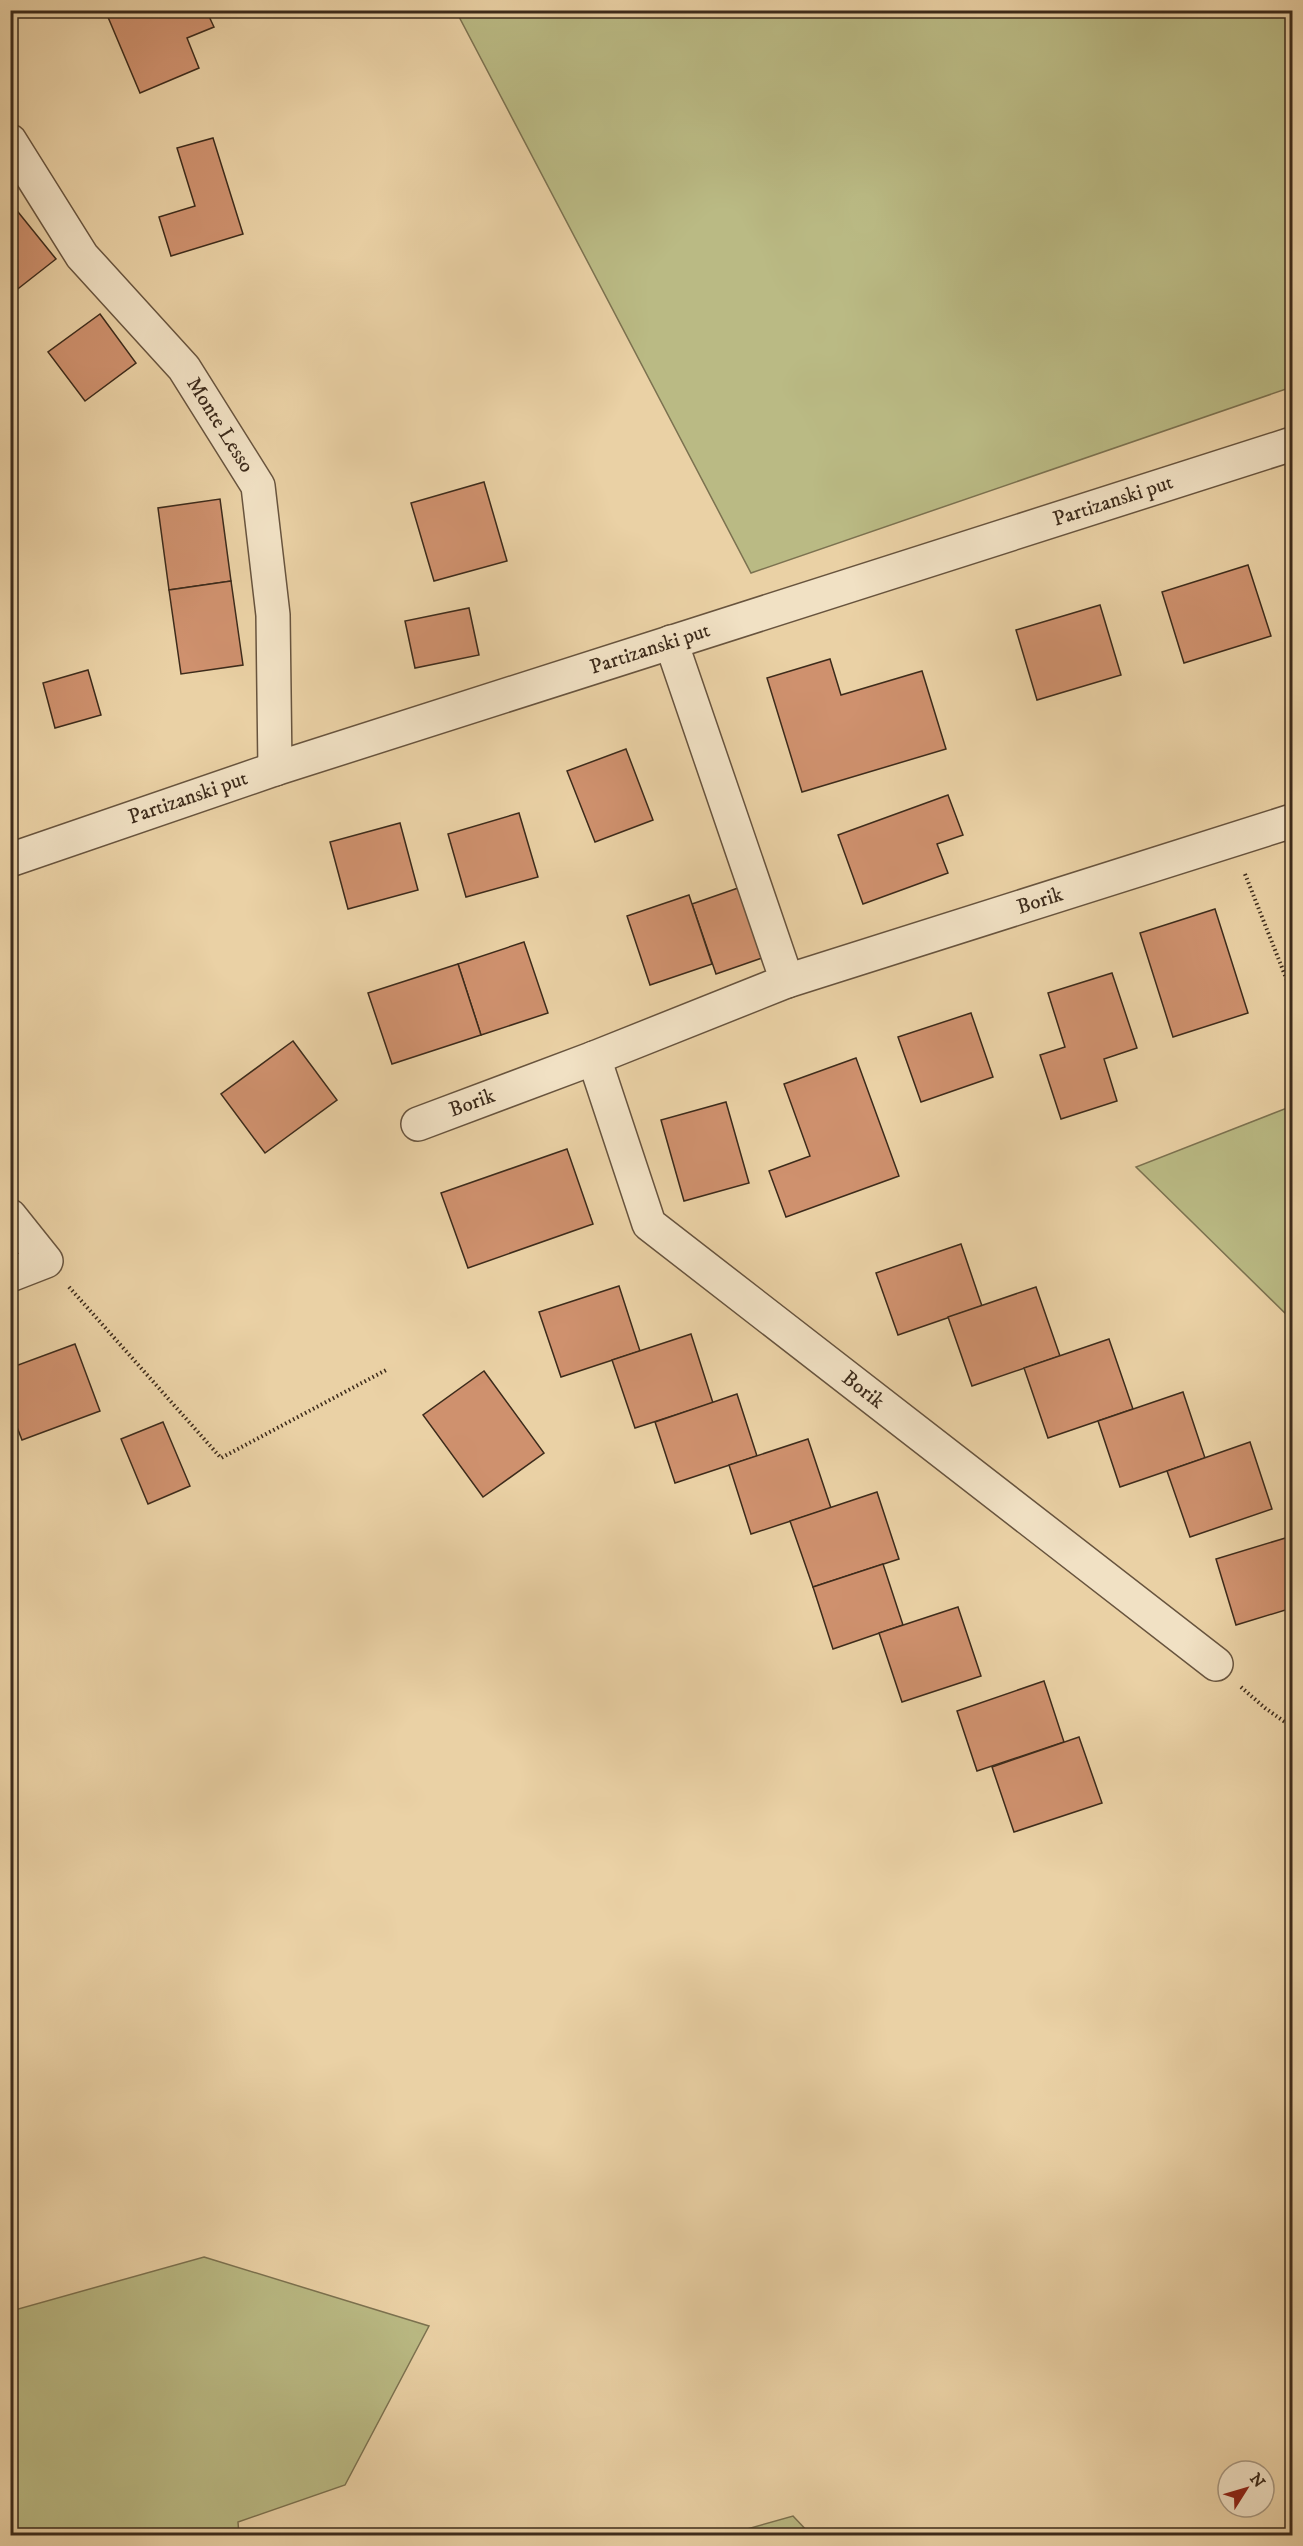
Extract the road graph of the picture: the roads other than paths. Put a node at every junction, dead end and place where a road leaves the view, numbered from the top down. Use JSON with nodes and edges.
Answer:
{"nodes":[{"id":1,"x":10,"y":141,"type":"edge"},
{"id":2,"x":1293,"y":444,"type":"edge"},
{"id":3,"x":671,"y":642,"type":"junction"},
{"id":4,"x":275,"y":769,"type":"junction"},
{"id":5,"x":1293,"y":820,"type":"edge"},
{"id":6,"x":10,"y":860,"type":"edge"},
{"id":7,"x":787,"y":981,"type":"junction"},
{"id":8,"x":594,"y":1058,"type":"junction"},
{"id":9,"x":418,"y":1124,"type":"dead end"},
{"id":10,"x":10,"y":1216,"type":"edge"},
{"id":11,"x":10,"y":1275,"type":"edge"},
{"id":12,"x":1216,"y":1664,"type":"road end"}],
"edges":[{"from":1,"to":4,"type":"street","name":"Monte Lesso"},
{"from":2,"to":3,"type":"street","name":"Partizanski put"},
{"from":3,"to":4,"type":"street","name":"Partizanski put"},
{"from":3,"to":7,"type":"street"},
{"from":4,"to":6,"type":"street","name":"Partizanski put"},
{"from":5,"to":7,"type":"street","name":"Borik"},
{"from":7,"to":8,"type":"street","name":"Borik"},
{"from":8,"to":9,"type":"street","name":"Borik"},
{"from":8,"to":12,"type":"street","name":"Borik"},
{"from":10,"to":11,"type":"street"}]}
